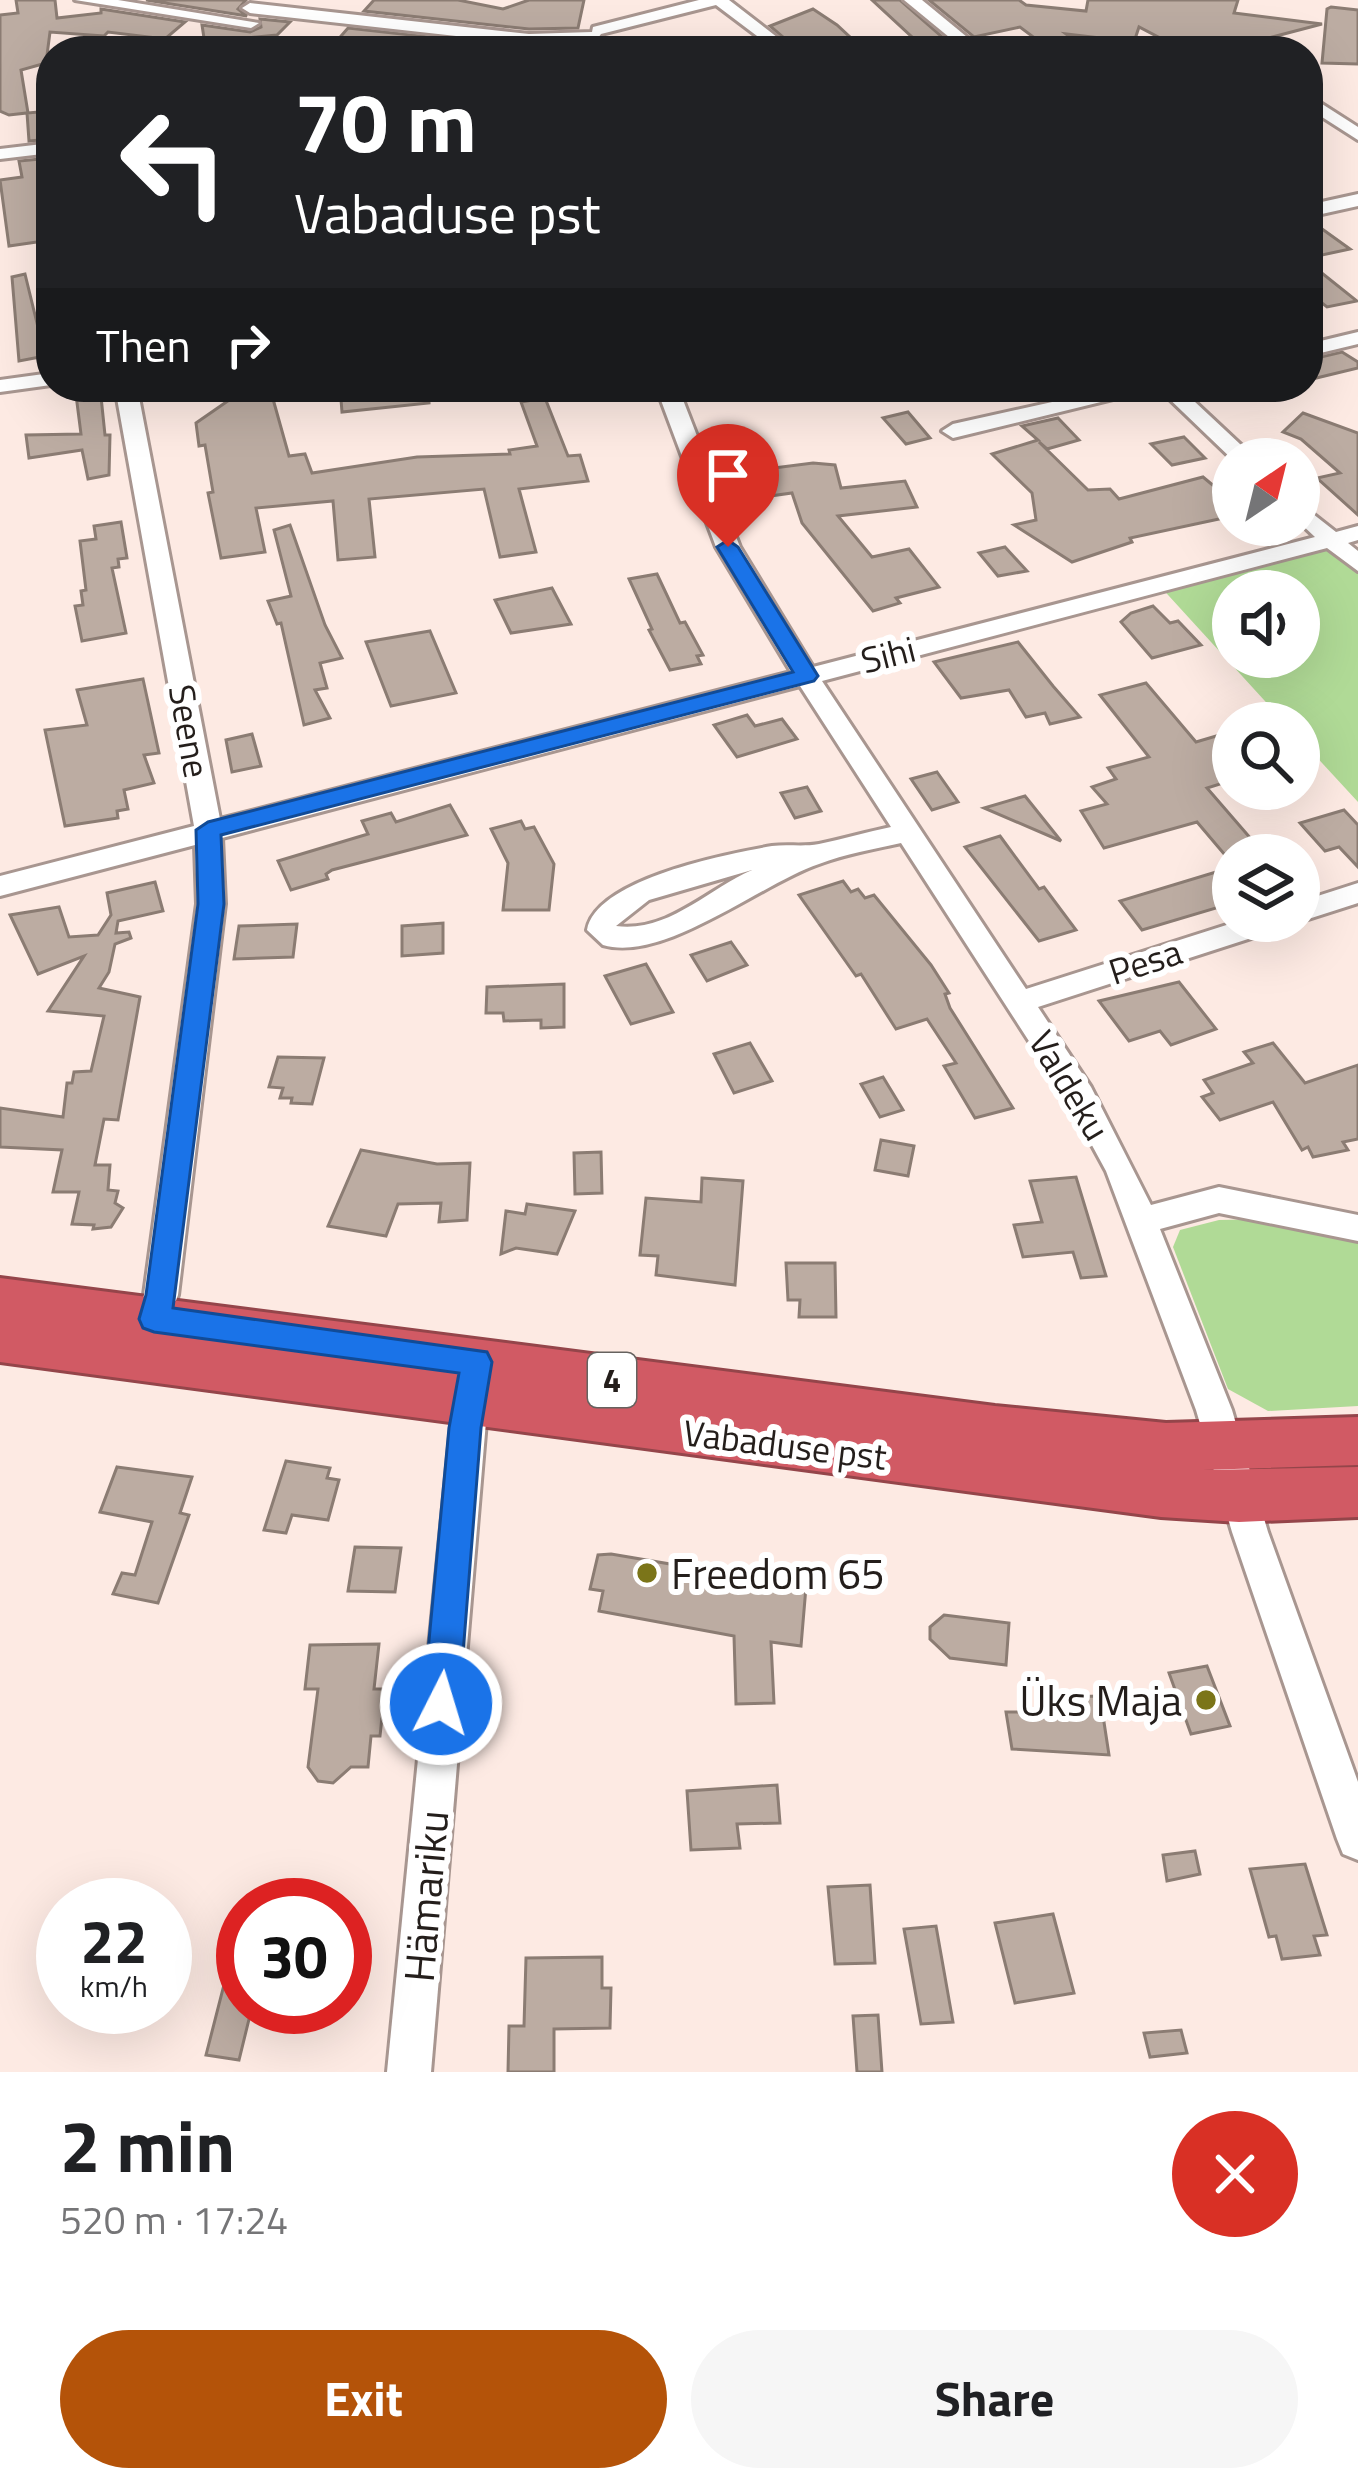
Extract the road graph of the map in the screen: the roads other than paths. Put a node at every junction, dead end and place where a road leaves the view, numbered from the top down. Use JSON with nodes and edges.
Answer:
{"nodes":[{"id":1,"x":83,"y":0,"type":"edge"},
{"id":2,"x":616,"y":0,"type":"edge"},
{"id":3,"x":718,"y":0,"type":"edge"},
{"id":4,"x":912,"y":0,"type":"edge"},
{"id":5,"x":251,"y":17,"type":"edge"},
{"id":6,"x":491,"y":36,"type":"edge"},
{"id":7,"x":596,"y":36,"type":"edge"},
{"id":8,"x":604,"y":36,"type":"edge"},
{"id":9,"x":767,"y":36,"type":"edge"},
{"id":10,"x":957,"y":36,"type":"edge"},
{"id":11,"x":1323,"y":110,"type":"edge"},
{"id":12,"x":1358,"y":134,"type":"edge"},
{"id":13,"x":36,"y":150,"type":"edge"},
{"id":14,"x":0,"y":154,"type":"edge"},
{"id":15,"x":1358,"y":200,"type":"edge"},
{"id":16,"x":1323,"y":208,"type":"edge"},
{"id":17,"x":1358,"y":338,"type":"edge"},
{"id":18,"x":1323,"y":346,"type":"edge"},
{"id":19,"x":36,"y":381,"type":"edge"},
{"id":20,"x":0,"y":386,"type":"edge"},
{"id":21,"x":130,"y":402,"type":"edge"},
{"id":22,"x":673,"y":402,"type":"edge"},
{"id":23,"x":1080,"y":402,"type":"edge"},
{"id":24,"x":1183,"y":402,"type":"edge"},
{"id":25,"x":953,"y":430,"type":"dead end"},
{"id":26,"x":1222,"y":438,"type":"edge"},
{"id":27,"x":1320,"y":529,"type":"edge"},
{"id":28,"x":1358,"y":533,"type":"edge"},
{"id":29,"x":1333,"y":540,"type":"junction"},
{"id":30,"x":1358,"y":564,"type":"edge"},
{"id":31,"x":806,"y":676,"type":"junction"},
{"id":32,"x":208,"y":830,"type":"junction"},
{"id":33,"x":907,"y":832,"type":"junction"},
{"id":34,"x":813,"y":855,"type":"junction"},
{"id":35,"x":0,"y":886,"type":"edge"},
{"id":36,"x":1358,"y":893,"type":"edge"},
{"id":37,"x":1320,"y":905,"type":"edge"},
{"id":38,"x":1212,"y":940,"type":"edge"},
{"id":39,"x":1018,"y":1002,"type":"junction"},
{"id":40,"x":1142,"y":1221,"type":"junction"},
{"id":41,"x":1358,"y":1228,"type":"edge"},
{"id":42,"x":0,"y":1299,"type":"edge"},
{"id":43,"x":146,"y":1339,"type":"junction"},
{"id":44,"x":0,"y":1340,"type":"edge"},
{"id":45,"x":472,"y":1383,"type":"junction"},
{"id":46,"x":1358,"y":1441,"type":"edge"},
{"id":47,"x":1233,"y":1472,"type":"junction"},
{"id":48,"x":1358,"y":1492,"type":"edge"},
{"id":49,"x":1358,"y":1839,"type":"edge"},
{"id":50,"x":409,"y":2072,"type":"edge"}],
"edges":[{"from":1,"to":5,"type":"street"},
{"from":2,"to":7,"type":"street"},
{"from":3,"to":8,"type":"street"},
{"from":3,"to":9,"type":"street"},
{"from":4,"to":10,"type":"street"},
{"from":5,"to":6,"type":"street"},
{"from":11,"to":12,"type":"street"},
{"from":13,"to":14,"type":"street"},
{"from":15,"to":16,"type":"street"},
{"from":17,"to":18,"type":"street"},
{"from":19,"to":20,"type":"street"},
{"from":21,"to":32,"type":"street","name":"Seene"},
{"from":22,"to":31,"type":"street","name":"Valdeku"},
{"from":23,"to":25,"type":"street"},
{"from":24,"to":26,"type":"street"},
{"from":27,"to":29,"type":"street"},
{"from":28,"to":29,"type":"street","name":"Sihi"},
{"from":29,"to":30,"type":"street"},
{"from":29,"to":31,"type":"street","name":"Sihi"},
{"from":31,"to":32,"type":"street","name":"Sihi"},
{"from":31,"to":33,"type":"street","name":"Valdeku"},
{"from":32,"to":35,"type":"street","name":"Sihi"},
{"from":32,"to":43,"type":"street","name":"Seene"},
{"from":33,"to":34,"type":"street"},
{"from":33,"to":39,"type":"street","name":"Valdeku"},
{"from":34,"to":34,"type":"street"},
{"from":36,"to":37,"type":"street"},
{"from":38,"to":39,"type":"street","name":"Pesa"},
{"from":39,"to":40,"type":"street","name":"Valdeku"},
{"from":40,"to":41,"type":"street"},
{"from":40,"to":47,"type":"street","name":"Valdeku"},
{"from":42,"to":43,"type":"highway","name":"Vabaduse pst","number":"4"},
{"from":43,"to":44,"type":"highway","name":"Vabaduse pst","number":"4"},
{"from":43,"to":45,"type":"highway","name":"Vabaduse pst","number":"4"},
{"from":45,"to":47,"type":"highway","name":"Vabaduse pst","number":"4"},
{"from":45,"to":50,"type":"street","name":"Hämariku"},
{"from":46,"to":47,"type":"highway","name":"Vabaduse pst","number":"4"},
{"from":47,"to":48,"type":"highway","name":"Vabaduse pst","number":"4"},
{"from":47,"to":49,"type":"street","name":"Valdeku"}]}
